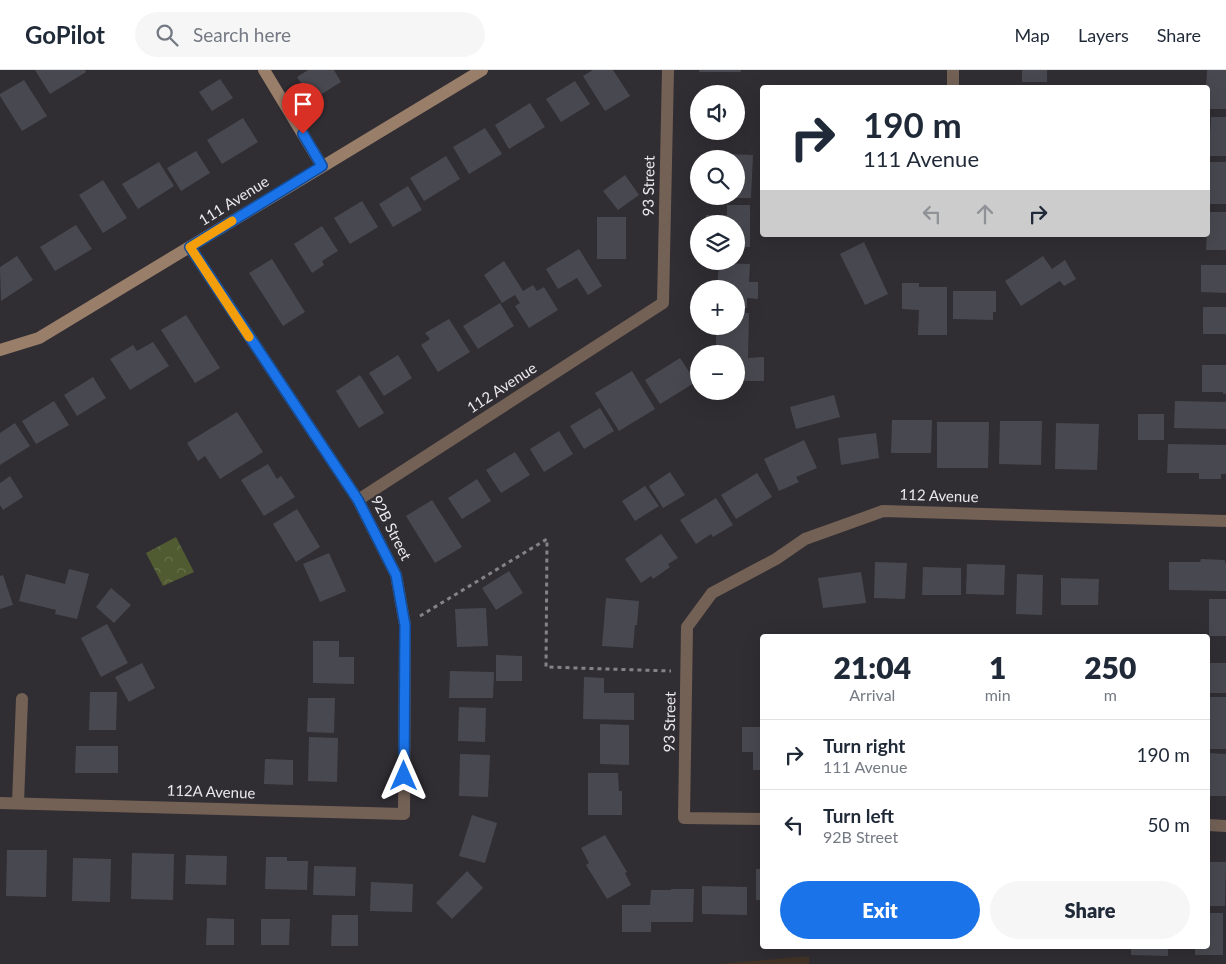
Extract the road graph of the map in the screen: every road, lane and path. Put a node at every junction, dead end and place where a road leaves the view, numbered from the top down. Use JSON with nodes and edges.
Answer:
{"nodes":[{"id":1,"x":264,"y":70,"type":"edge"},
{"id":2,"x":482,"y":70,"type":"edge"},
{"id":3,"x":668,"y":70,"type":"edge"},
{"id":4,"x":953,"y":70,"type":"edge"},
{"id":5,"x":953,"y":85,"type":"edge"},
{"id":6,"x":322,"y":166,"type":"junction"},
{"id":7,"x":190,"y":247,"type":"junction"},
{"id":8,"x":663,"y":303,"type":"joint"},
{"id":9,"x":0,"y":350,"type":"edge"},
{"id":10,"x":358,"y":500,"type":"junction"},
{"id":11,"x":1226,"y":521,"type":"edge"},
{"id":12,"x":405,"y":625,"type":"junction"},
{"id":13,"x":687,"y":627,"type":"joint"},
{"id":14,"x":687,"y":672,"type":"junction"},
{"id":15,"x":22,"y":699,"type":"dead end"},
{"id":16,"x":0,"y":803,"type":"edge"},
{"id":17,"x":18,"y":803,"type":"junction"},
{"id":18,"x":404,"y":814,"type":"joint"},
{"id":19,"x":760,"y":819,"type":"edge"},
{"id":20,"x":1210,"y":825,"type":"edge"},
{"id":21,"x":1226,"y":826,"type":"edge"}],
"edges":[{"from":1,"to":6,"type":"street"},
{"from":2,"to":6,"type":"street","name":"111 Avenue"},
{"from":3,"to":8,"type":"street","name":"93 Street"},
{"from":4,"to":5,"type":"street"},
{"from":6,"to":7,"type":"street","name":"111 Avenue"},
{"from":7,"to":9,"type":"street","name":"111 Avenue"},
{"from":7,"to":10,"type":"street","name":"92B Street"},
{"from":8,"to":10,"type":"street","name":"112 Avenue"},
{"from":10,"to":12,"type":"street","name":"92B Street"},
{"from":11,"to":13,"type":"street","name":"112 Avenue"},
{"from":12,"to":14,"type":"path"},
{"from":12,"to":18,"type":"street","name":"92B Street"},
{"from":13,"to":14,"type":"street","name":"93 Street"},
{"from":14,"to":19,"type":"street","name":"93 Street"},
{"from":15,"to":17,"type":"street"},
{"from":16,"to":17,"type":"street","name":"112A Avenue"},
{"from":17,"to":18,"type":"street","name":"112A Avenue"},
{"from":20,"to":21,"type":"street"}]}
